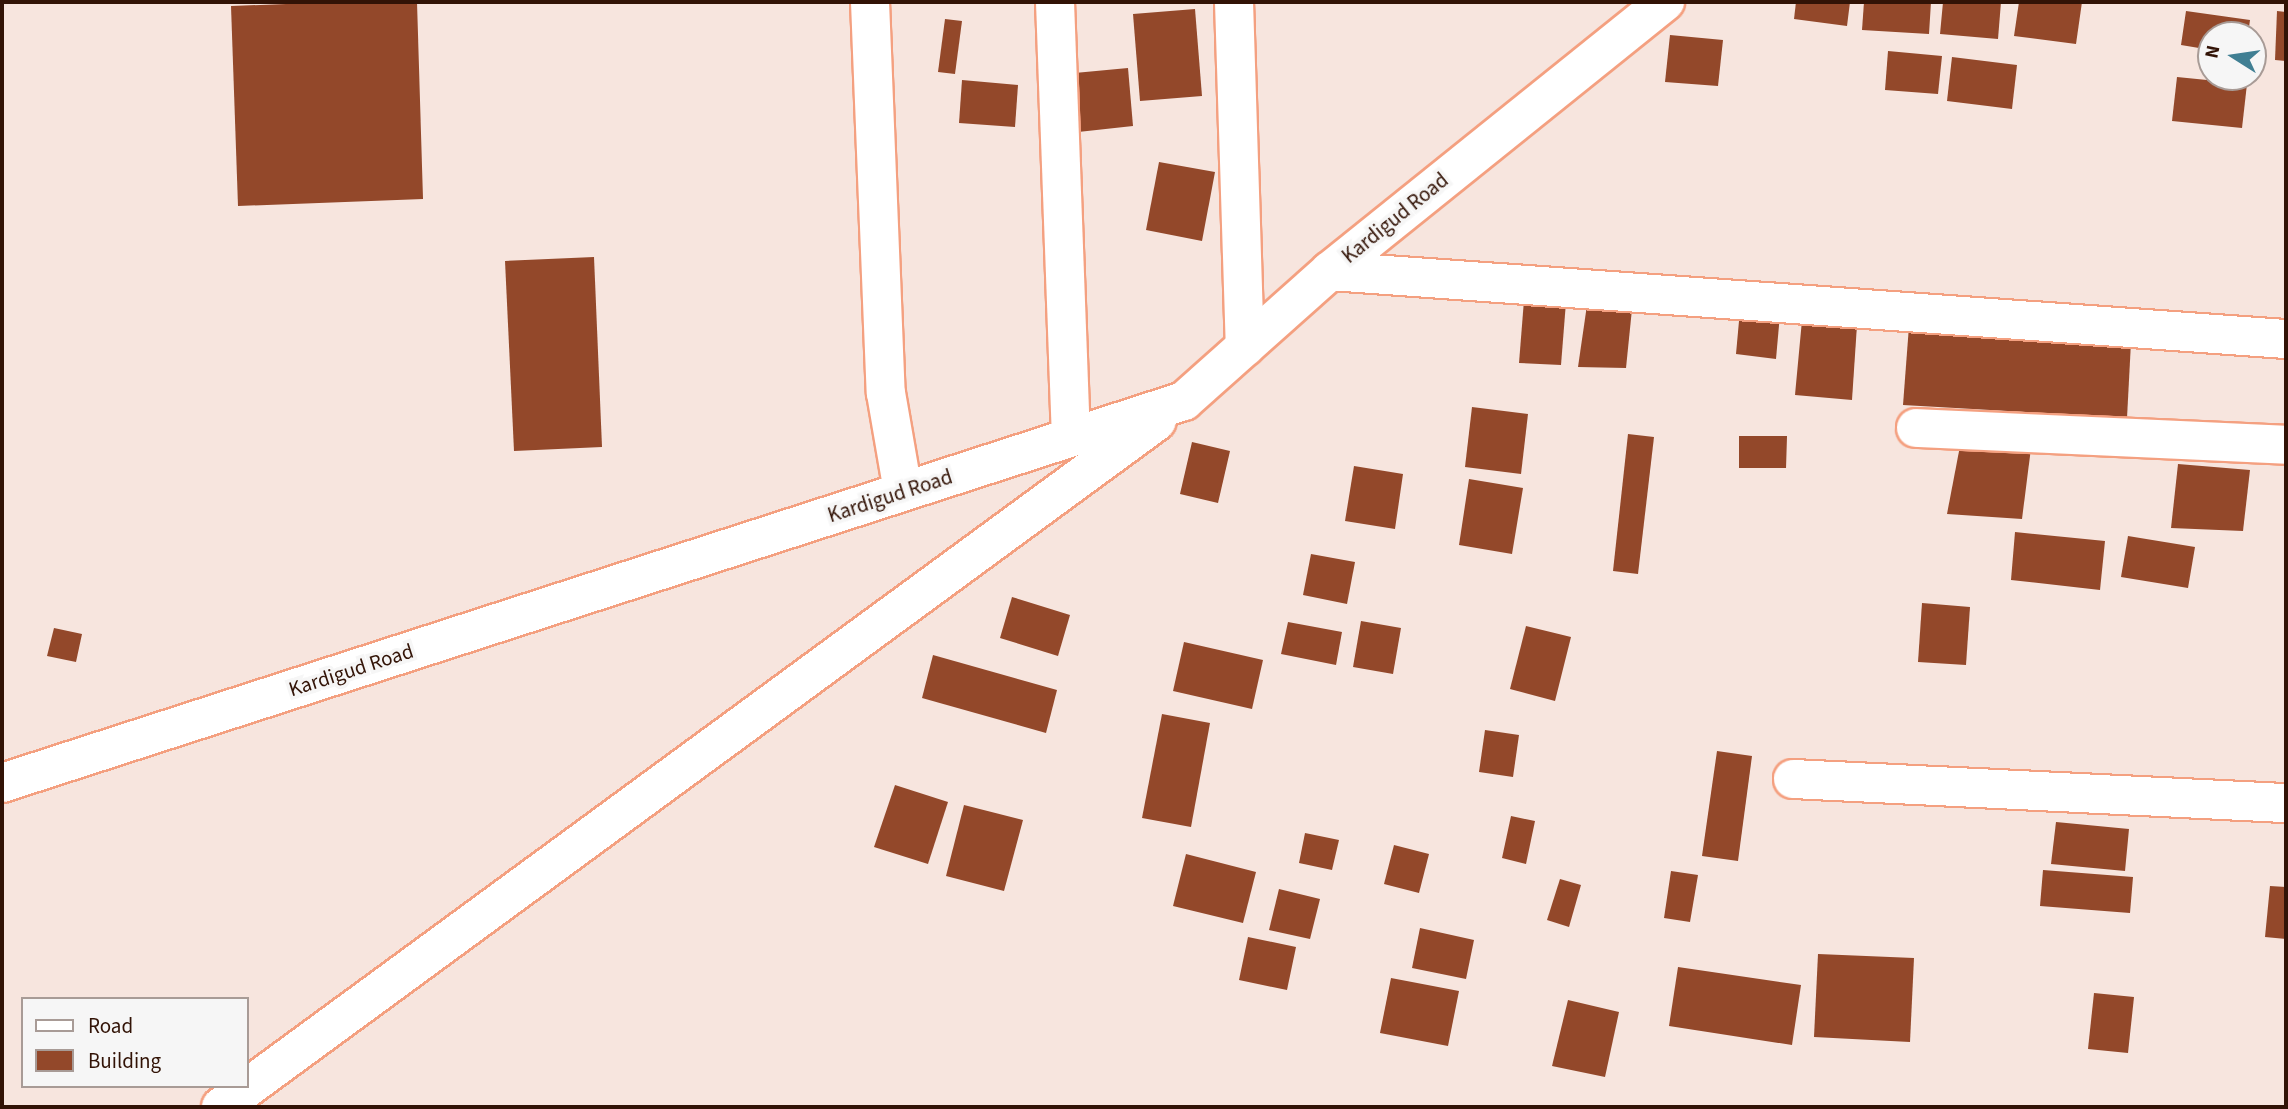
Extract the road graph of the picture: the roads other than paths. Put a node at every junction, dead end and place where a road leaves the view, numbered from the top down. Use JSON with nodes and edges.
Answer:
{"nodes":[{"id":1,"x":870,"y":2,"type":"edge"},
{"id":2,"x":1055,"y":2,"type":"edge"},
{"id":3,"x":1234,"y":2,"type":"edge"},
{"id":4,"x":1665,"y":2,"type":"edge"},
{"id":5,"x":1330,"y":271,"type":"junction"},
{"id":6,"x":2286,"y":339,"type":"edge"},
{"id":7,"x":1245,"y":347,"type":"junction"},
{"id":8,"x":1184,"y":401,"type":"junction"},
{"id":9,"x":1916,"y":428,"type":"dead end"},
{"id":10,"x":1071,"y":437,"type":"junction"},
{"id":11,"x":2286,"y":445,"type":"edge"},
{"id":12,"x":903,"y":491,"type":"junction"},
{"id":13,"x":1793,"y":779,"type":"dead end"},
{"id":14,"x":2,"y":783,"type":"edge"},
{"id":15,"x":2286,"y":803,"type":"edge"},
{"id":16,"x":248,"y":1087,"type":"edge"},
{"id":17,"x":247,"y":1088,"type":"edge"},
{"id":18,"x":221,"y":1107,"type":"edge"}],
"edges":[{"from":1,"to":12,"type":"street"},
{"from":2,"to":10,"type":"street"},
{"from":3,"to":7,"type":"street"},
{"from":4,"to":5,"type":"street","name":"Kardigud Road"},
{"from":5,"to":6,"type":"street"},
{"from":5,"to":7,"type":"street","name":"Kardigud Road"},
{"from":7,"to":8,"type":"street","name":"Kardigud Road"},
{"from":8,"to":10,"type":"street","name":"Kardigud Road"},
{"from":8,"to":16,"type":"street"},
{"from":9,"to":11,"type":"street"},
{"from":10,"to":12,"type":"street","name":"Kardigud Road"},
{"from":12,"to":14,"type":"street","name":"Kardigud Road"},
{"from":13,"to":15,"type":"street"},
{"from":17,"to":18,"type":"street"}]}
